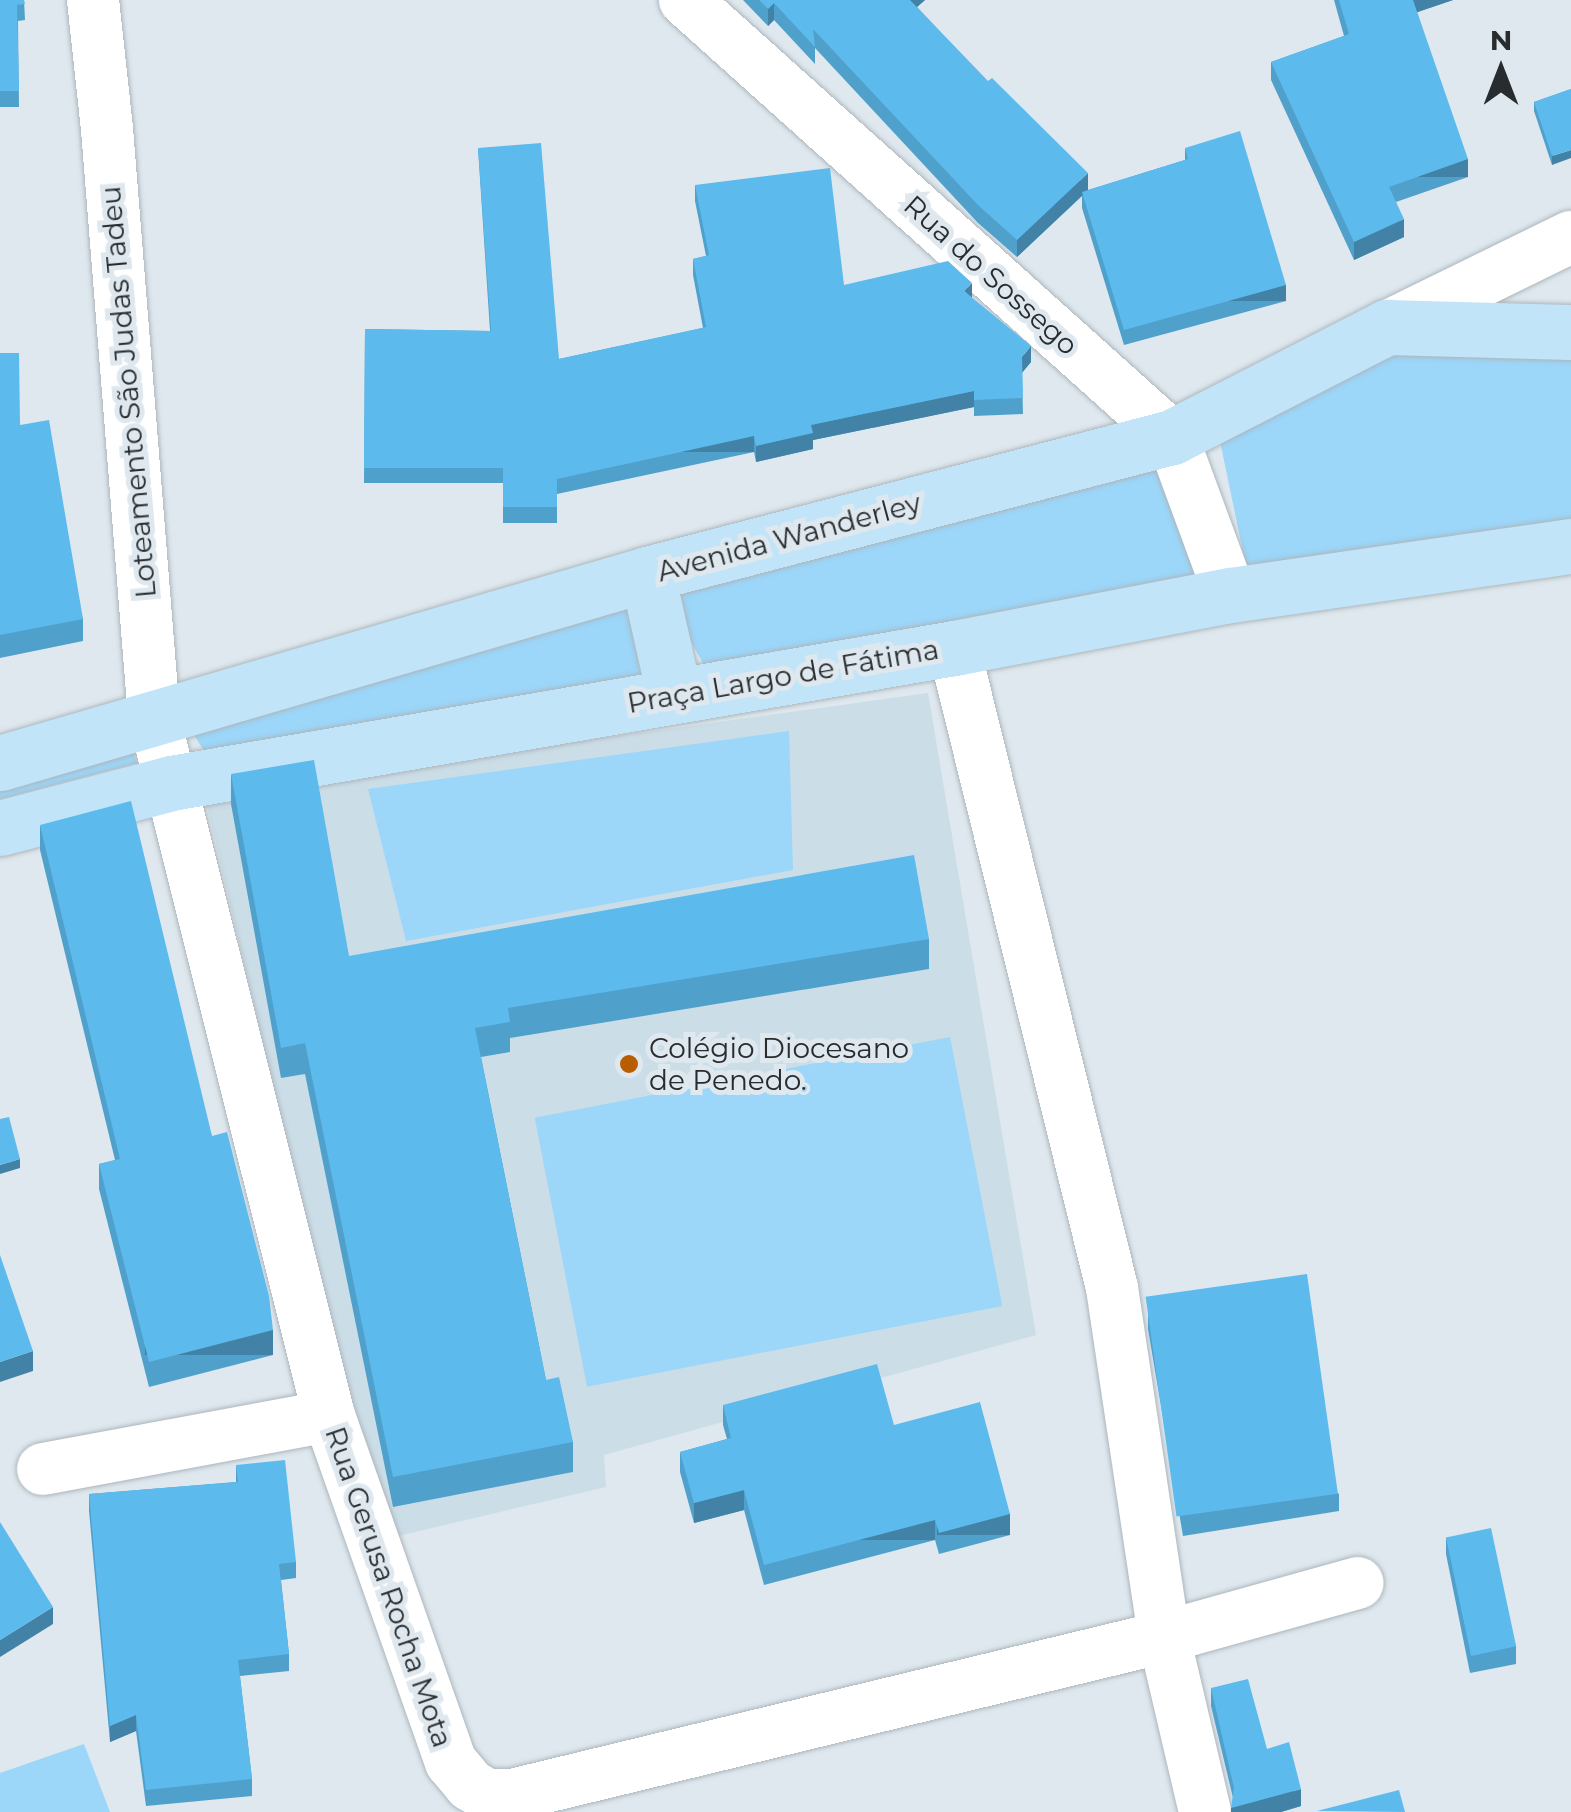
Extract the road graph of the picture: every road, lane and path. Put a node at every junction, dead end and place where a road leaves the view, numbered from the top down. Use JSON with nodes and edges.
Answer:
{"nodes":[{"id":1,"x":93,"y":0,"type":"edge"},
{"id":2,"x":685,"y":0,"type":"edge"},
{"id":3,"x":1571,"y":236,"type":"edge"},
{"id":4,"x":1387,"y":327,"type":"junction"},
{"id":5,"x":1571,"y":332,"type":"edge"},
{"id":6,"x":1172,"y":437,"type":"junction"},
{"id":7,"x":1571,"y":546,"type":"edge"},
{"id":8,"x":646,"y":574,"type":"junction"},
{"id":9,"x":1230,"y":594,"type":"junction"},
{"id":10,"x":954,"y":648,"type":"junction"},
{"id":11,"x":674,"y":694,"type":"junction"},
{"id":12,"x":154,"y":717,"type":"junction"},
{"id":13,"x":0,"y":762,"type":"edge"},
{"id":14,"x":170,"y":783,"type":"junction"},
{"id":15,"x":0,"y":828,"type":"edge"},
{"id":16,"x":329,"y":1416,"type":"junction"},
{"id":17,"x":42,"y":1470,"type":"dead end"},
{"id":18,"x":1358,"y":1583,"type":"dead end"},
{"id":19,"x":1164,"y":1636,"type":"junction"},
{"id":20,"x":1205,"y":1812,"type":"edge"}],
"edges":[{"from":1,"to":12,"type":"street","name":"Loteamento São Judas Tadeu"},
{"from":2,"to":6,"type":"street","name":"Rua do Sossego"},
{"from":3,"to":4,"type":"street"},
{"from":4,"to":5,"type":"main road","name":"Avenida Wanderley"},
{"from":4,"to":6,"type":"main road","name":"Avenida Wanderley"},
{"from":6,"to":8,"type":"main road","name":"Avenida Wanderley"},
{"from":6,"to":9,"type":"street","name":"Rua do Sossego"},
{"from":7,"to":9,"type":"main road","name":"Praça Largo de Fátima"},
{"from":8,"to":11,"type":"main road"},
{"from":8,"to":12,"type":"main road","name":"Avenida Wanderley"},
{"from":9,"to":10,"type":"main road","name":"Praça Largo de Fátima"},
{"from":10,"to":11,"type":"main road","name":"Praça Largo de Fátima"},
{"from":10,"to":19,"type":"street"},
{"from":11,"to":14,"type":"main road","name":"Praça Largo de Fátima"},
{"from":12,"to":13,"type":"main road","name":"Avenida Wanderley"},
{"from":12,"to":14,"type":"street","name":"Loteamento São Judas Tadeu"},
{"from":14,"to":15,"type":"main road","name":"Praça Largo de Fátima"},
{"from":14,"to":16,"type":"street","name":"Rua Gerusa Rocha Mota"},
{"from":16,"to":17,"type":"street"},
{"from":16,"to":19,"type":"street","name":"Rua Gerusa Rocha Mota"},
{"from":18,"to":19,"type":"street","name":"Rua Gerusa Rocha Mota"},
{"from":19,"to":20,"type":"street"}]}
